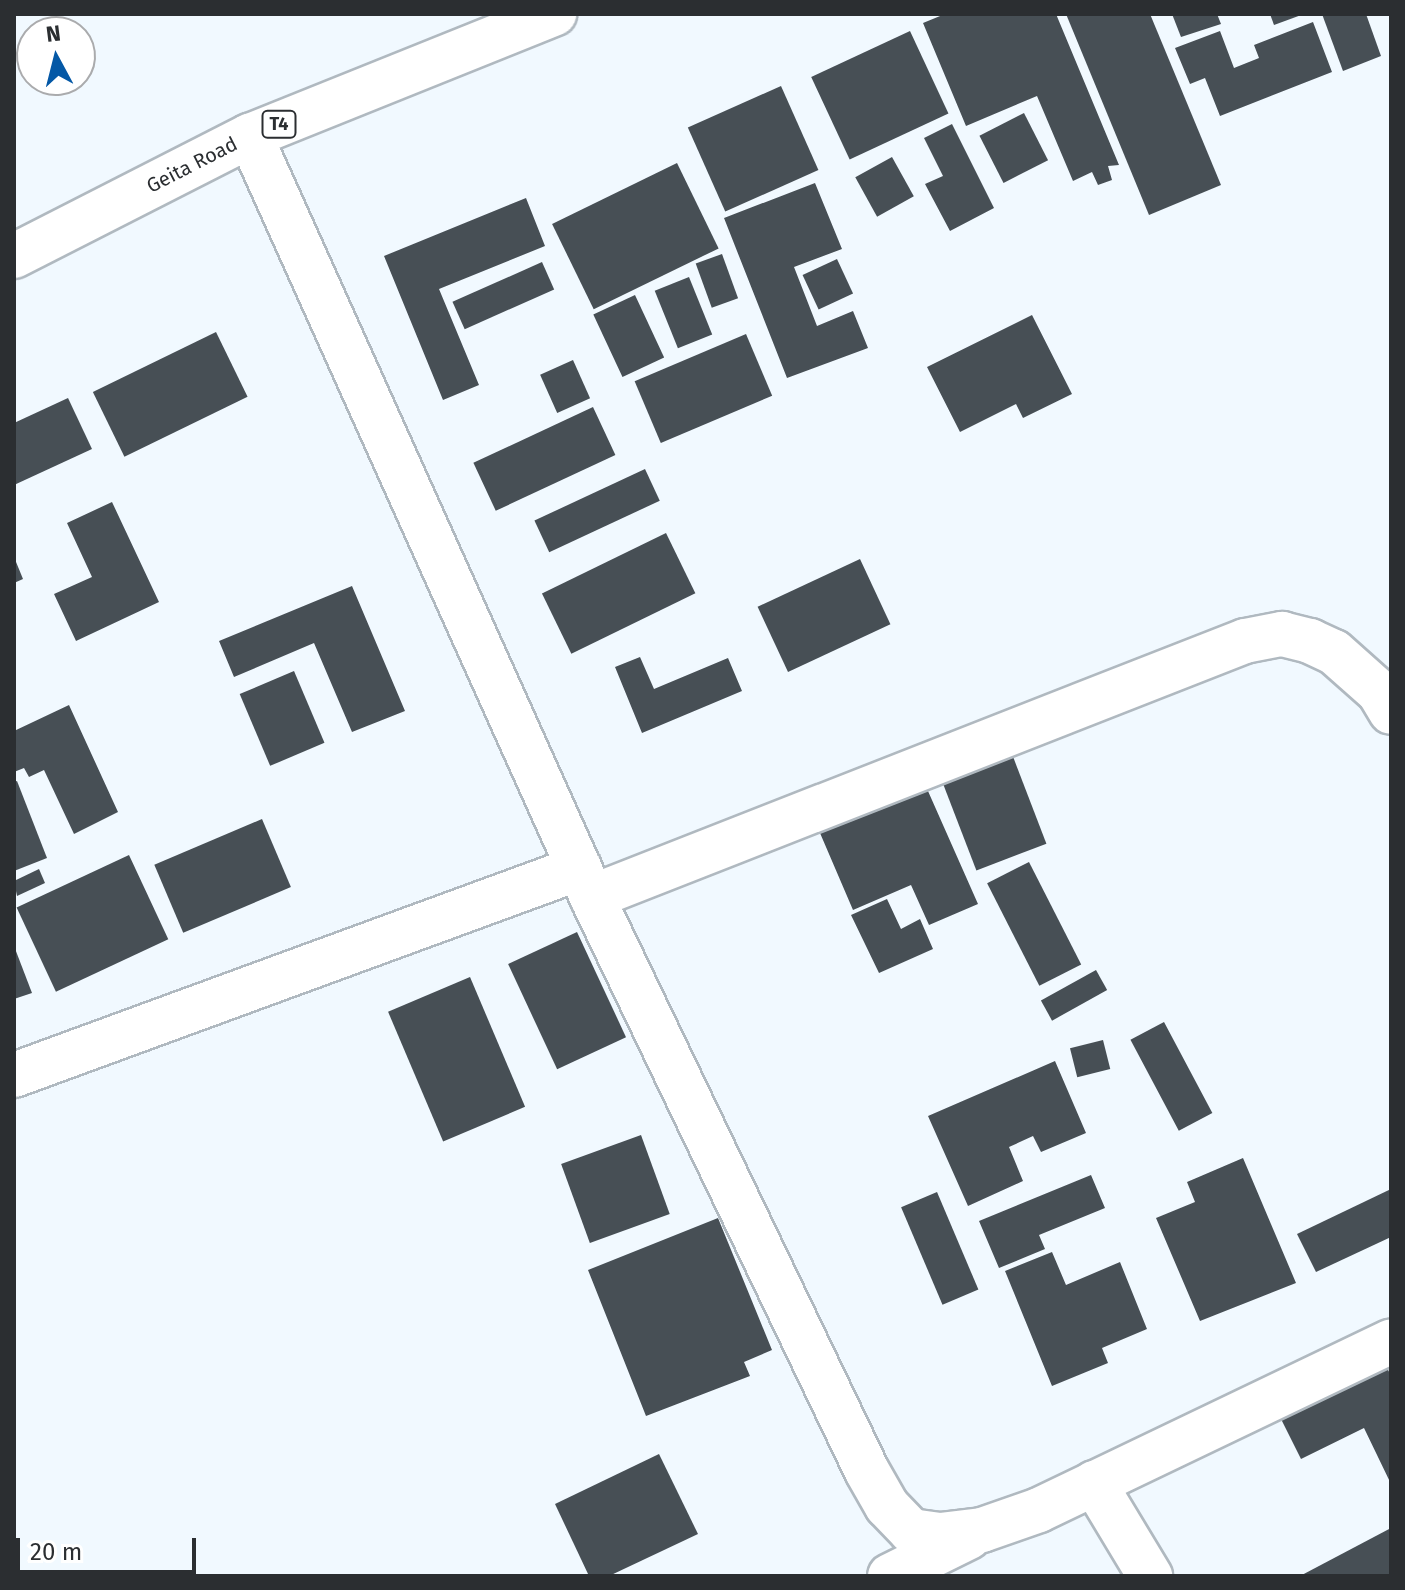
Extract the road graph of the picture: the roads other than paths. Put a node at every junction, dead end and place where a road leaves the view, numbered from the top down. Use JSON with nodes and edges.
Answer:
{"nodes":[{"id":1,"x":554,"y":14,"type":"edge"},
{"id":2,"x":250,"y":136,"type":"junction"},
{"id":3,"x":14,"y":256,"type":"edge"},
{"id":4,"x":1391,"y":712,"type":"edge"},
{"id":5,"x":585,"y":883,"type":"junction"},
{"id":6,"x":14,"y":1075,"type":"edge"},
{"id":7,"x":1391,"y":1341,"type":"edge"},
{"id":8,"x":1094,"y":1483,"type":"junction"},
{"id":9,"x":982,"y":1530,"type":"junction"},
{"id":10,"x":890,"y":1576,"type":"edge"},
{"id":11,"x":1150,"y":1576,"type":"edge"}],
"edges":[{"from":1,"to":2,"type":"main road","name":"Geita Road","number":"T4"},
{"from":2,"to":3,"type":"main road","name":"Geita Road","number":"T4"},
{"from":2,"to":5,"type":"main road"},
{"from":4,"to":5,"type":"main road"},
{"from":5,"to":6,"type":"main road"},
{"from":5,"to":9,"type":"main road"},
{"from":7,"to":8,"type":"main road"},
{"from":8,"to":9,"type":"main road"},
{"from":8,"to":11,"type":"main road"},
{"from":9,"to":10,"type":"main road"}]}
